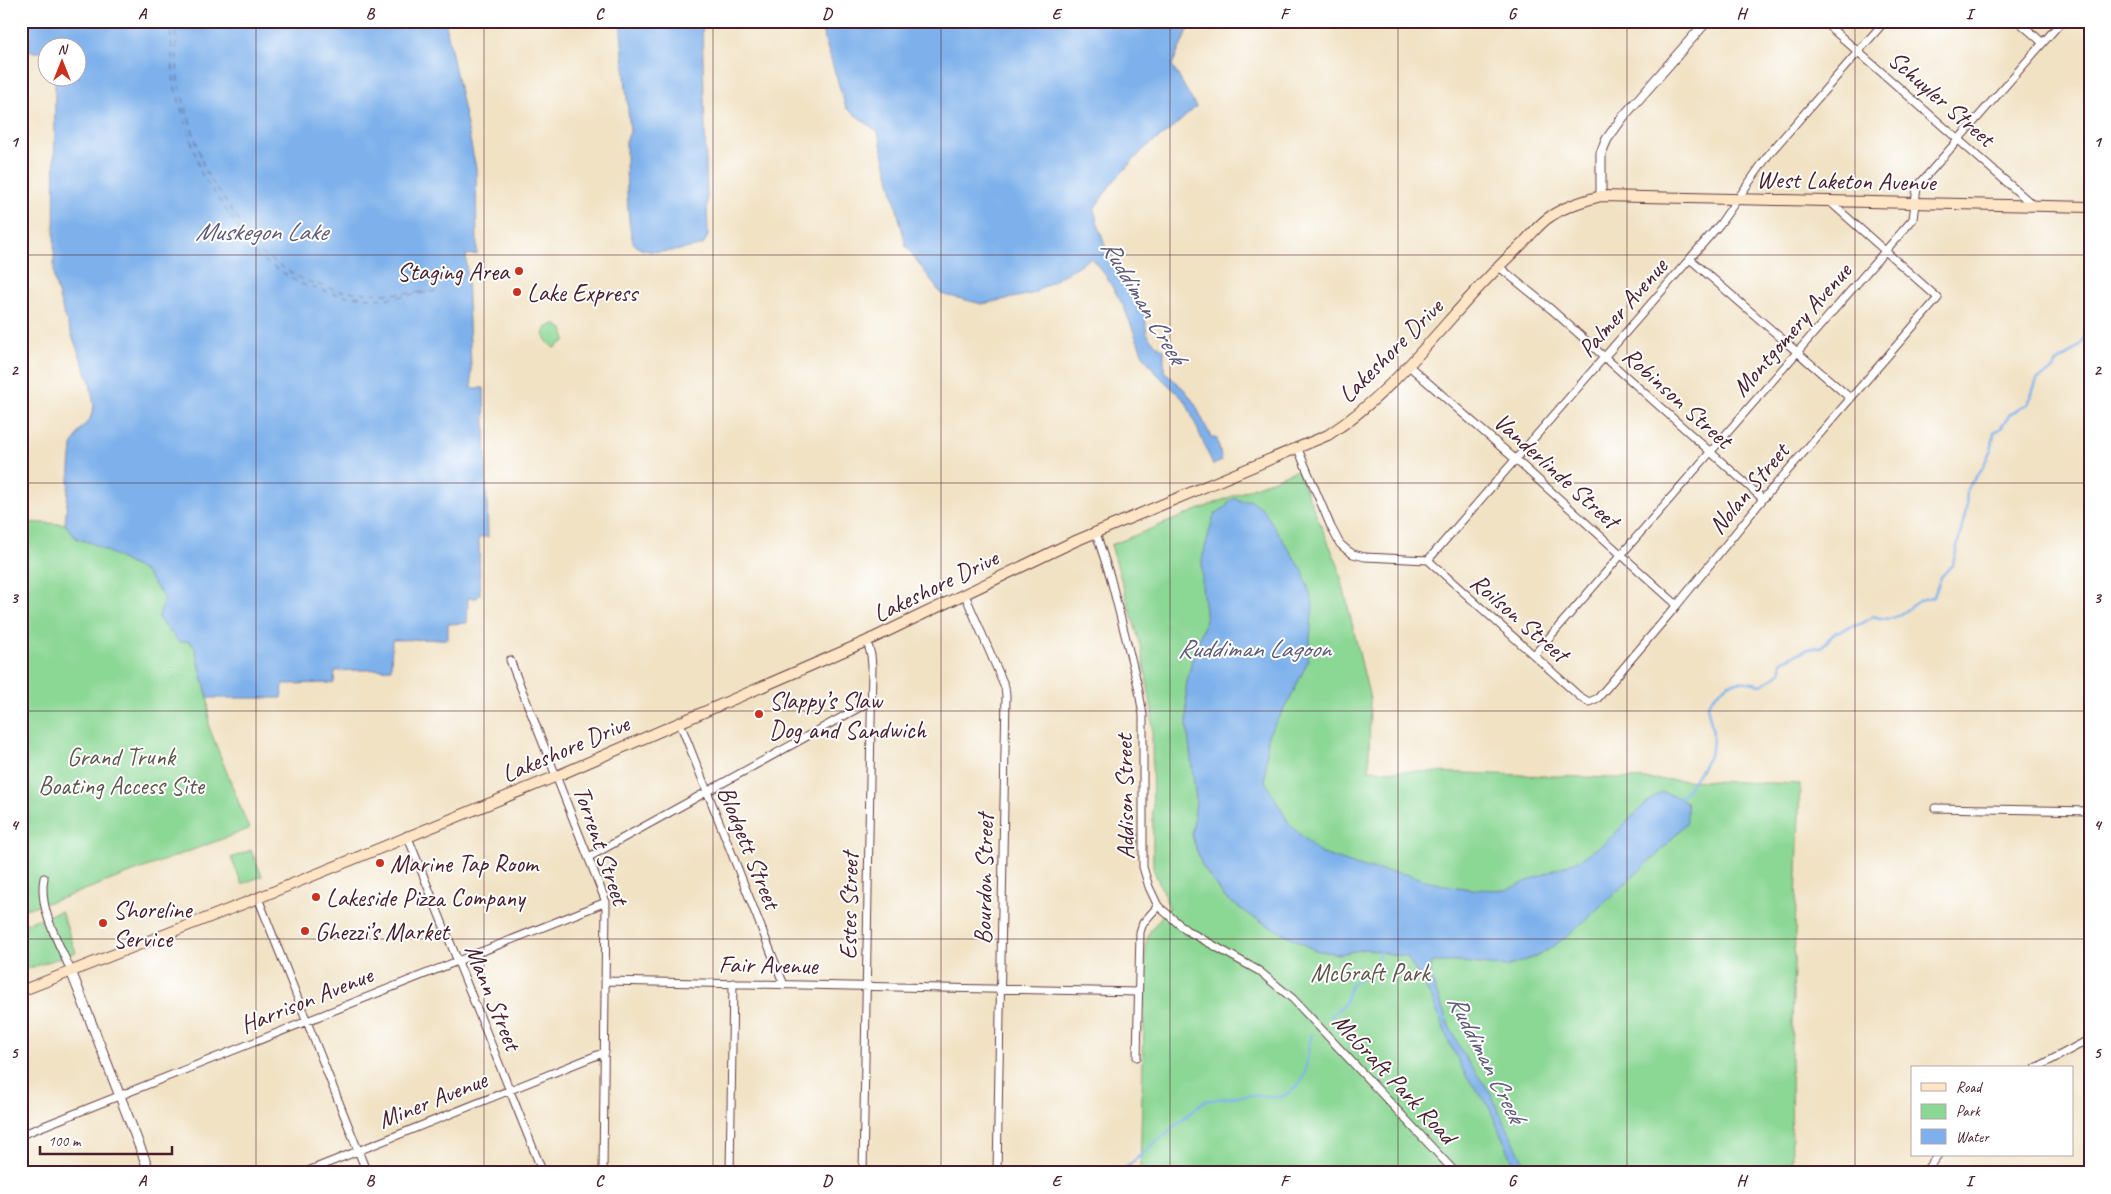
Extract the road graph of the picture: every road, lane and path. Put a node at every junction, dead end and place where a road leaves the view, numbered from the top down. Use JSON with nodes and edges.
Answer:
{"nodes":[{"id":1,"x":1707,"y":21,"type":"edge"},
{"id":2,"x":1823,"y":21,"type":"edge"},
{"id":3,"x":1885,"y":21,"type":"edge"},
{"id":4,"x":2018,"y":21,"type":"edge"},
{"id":5,"x":2062,"y":21,"type":"edge"},
{"id":6,"x":2043,"y":43,"type":"junction"},
{"id":7,"x":1858,"y":52,"type":"junction"},
{"id":8,"x":1959,"y":138,"type":"junction"},
{"id":9,"x":1601,"y":196,"type":"junction"},
{"id":10,"x":1737,"y":199,"type":"junction"},
{"id":11,"x":1830,"y":201,"type":"junction"},
{"id":12,"x":1915,"y":203,"type":"junction"},
{"id":13,"x":2034,"y":206,"type":"junction"},
{"id":14,"x":2090,"y":207,"type":"edge"},
{"id":15,"x":1885,"y":252,"type":"junction"},
{"id":16,"x":1690,"y":259,"type":"junction"},
{"id":17,"x":1498,"y":266,"type":"junction"},
{"id":18,"x":1797,"y":352,"type":"junction"},
{"id":19,"x":1604,"y":358,"type":"junction"},
{"id":20,"x":1409,"y":366,"type":"junction"},
{"id":21,"x":1850,"y":398,"type":"junction"},
{"id":22,"x":1298,"y":449,"type":"junction"},
{"id":23,"x":1710,"y":452,"type":"junction"},
{"id":24,"x":1515,"y":459,"type":"junction"},
{"id":25,"x":1763,"y":499,"type":"junction"},
{"id":26,"x":1096,"y":533,"type":"junction"},
{"id":27,"x":1622,"y":554,"type":"junction"},
{"id":28,"x":1428,"y":560,"type":"junction"},
{"id":29,"x":965,"y":595,"type":"junction"},
{"id":30,"x":1677,"y":605,"type":"junction"},
{"id":31,"x":867,"y":641,"type":"junction"},
{"id":32,"x":1534,"y":655,"type":"junction"},
{"id":33,"x":510,"y":660,"type":"dead end"},
{"id":34,"x":871,"y":702,"type":"junction"},
{"id":35,"x":1589,"y":702,"type":"joint"},
{"id":36,"x":680,"y":723,"type":"junction"},
{"id":37,"x":556,"y":776,"type":"junction"},
{"id":38,"x":707,"y":791,"type":"junction"},
{"id":39,"x":1936,"y":808,"type":"dead end"},
{"id":40,"x":2090,"y":811,"type":"edge"},
{"id":41,"x":408,"y":836,"type":"junction"},
{"id":42,"x":589,"y":857,"type":"junction"},
{"id":43,"x":44,"y":878,"type":"dead end"},
{"id":44,"x":258,"y":898,"type":"junction"},
{"id":45,"x":606,"y":902,"type":"junction"},
{"id":46,"x":1158,"y":906,"type":"junction"},
{"id":47,"x":457,"y":961,"type":"junction"},
{"id":48,"x":71,"y":971,"type":"junction"},
{"id":49,"x":606,"y":981,"type":"junction"},
{"id":50,"x":733,"y":983,"type":"junction"},
{"id":51,"x":784,"y":985,"type":"junction"},
{"id":52,"x":867,"y":987,"type":"junction"},
{"id":53,"x":1001,"y":990,"type":"junction"},
{"id":54,"x":21,"y":991,"type":"edge"},
{"id":55,"x":1138,"y":992,"type":"junction"},
{"id":56,"x":306,"y":1020,"type":"junction"},
{"id":57,"x":2090,"y":1039,"type":"edge"},
{"id":58,"x":605,"y":1052,"type":"junction"},
{"id":59,"x":1137,"y":1057,"type":"dead end"},
{"id":60,"x":2040,"y":1066,"type":"edge"},
{"id":61,"x":509,"y":1090,"type":"junction"},
{"id":62,"x":120,"y":1096,"type":"junction"},
{"id":63,"x":21,"y":1135,"type":"edge"},
{"id":64,"x":357,"y":1150,"type":"junction"},
{"id":65,"x":1937,"y":1156,"type":"edge"},
{"id":66,"x":150,"y":1173,"type":"edge"},
{"id":67,"x":303,"y":1173,"type":"edge"},
{"id":68,"x":366,"y":1173,"type":"edge"},
{"id":69,"x":543,"y":1173,"type":"edge"},
{"id":70,"x":603,"y":1173,"type":"edge"},
{"id":71,"x":730,"y":1173,"type":"edge"},
{"id":72,"x":863,"y":1173,"type":"edge"},
{"id":73,"x":997,"y":1173,"type":"edge"},
{"id":74,"x":1456,"y":1173,"type":"edge"},
{"id":75,"x":1924,"y":1173,"type":"edge"}],
"edges":[{"from":1,"to":9,"type":"street"},
{"from":2,"to":7,"type":"street","name":"Schuyler Street"},
{"from":3,"to":7,"type":"street","name":"Palmer Avenue"},
{"from":4,"to":6,"type":"street"},
{"from":5,"to":6,"type":"street","name":"Montgomery Avenue"},
{"from":6,"to":8,"type":"street","name":"Montgomery Avenue"},
{"from":7,"to":8,"type":"street","name":"Schuyler Street"},
{"from":7,"to":10,"type":"street","name":"Palmer Avenue"},
{"from":8,"to":12,"type":"street","name":"Montgomery Avenue"},
{"from":8,"to":13,"type":"street","name":"Schuyler Street"},
{"from":9,"to":10,"type":"main road","name":"West Laketon Avenue"},
{"from":9,"to":17,"type":"main road","name":"Lakeshore Drive"},
{"from":10,"to":11,"type":"main road","name":"West Laketon Avenue"},
{"from":10,"to":16,"type":"street","name":"Palmer Avenue"},
{"from":11,"to":12,"type":"main road","name":"West Laketon Avenue"},
{"from":11,"to":15,"type":"street"},
{"from":12,"to":13,"type":"main road","name":"West Laketon Avenue"},
{"from":12,"to":15,"type":"street","name":"Montgomery Avenue"},
{"from":13,"to":14,"type":"main road","name":"West Laketon Avenue"},
{"from":15,"to":18,"type":"street","name":"Montgomery Avenue"},
{"from":15,"to":21,"type":"street","name":"Nolan Street"},
{"from":16,"to":18,"type":"street"},
{"from":16,"to":19,"type":"street","name":"Palmer Avenue"},
{"from":17,"to":19,"type":"street","name":"Robinson Street"},
{"from":17,"to":20,"type":"main road","name":"Lakeshore Drive"},
{"from":18,"to":21,"type":"street"},
{"from":18,"to":23,"type":"street","name":"Montgomery Avenue"},
{"from":19,"to":23,"type":"street","name":"Robinson Street"},
{"from":19,"to":24,"type":"street","name":"Palmer Avenue"},
{"from":20,"to":22,"type":"main road","name":"Lakeshore Drive"},
{"from":20,"to":24,"type":"street","name":"Vanderlinde Street"},
{"from":21,"to":25,"type":"street","name":"Nolan Street"},
{"from":22,"to":26,"type":"main road","name":"Lakeshore Drive"},
{"from":22,"to":28,"type":"street"},
{"from":23,"to":25,"type":"street","name":"Robinson Street"},
{"from":23,"to":27,"type":"street","name":"Montgomery Avenue"},
{"from":24,"to":27,"type":"street","name":"Vanderlinde Street"},
{"from":24,"to":28,"type":"street","name":"Palmer Avenue"},
{"from":25,"to":30,"type":"street","name":"Nolan Street"},
{"from":26,"to":29,"type":"main road","name":"Lakeshore Drive"},
{"from":26,"to":46,"type":"street","name":"Addison Street"},
{"from":27,"to":30,"type":"street","name":"Vanderlinde Street"},
{"from":27,"to":32,"type":"street","name":"Montgomery Avenue"},
{"from":28,"to":32,"type":"street","name":"Roilson Street"},
{"from":29,"to":31,"type":"main road","name":"Lakeshore Drive"},
{"from":29,"to":53,"type":"street","name":"Bourdon Street"},
{"from":30,"to":35,"type":"street","name":"Nolan Street"},
{"from":31,"to":34,"type":"street","name":"Estes Street"},
{"from":31,"to":36,"type":"main road","name":"Lakeshore Drive"},
{"from":32,"to":35,"type":"street","name":"Roilson Street"},
{"from":33,"to":37,"type":"street","name":"Torrent Street"},
{"from":34,"to":38,"type":"street"},
{"from":34,"to":52,"type":"street","name":"Estes Street"},
{"from":36,"to":37,"type":"main road","name":"Lakeshore Drive"},
{"from":36,"to":38,"type":"street","name":"Blodgett Street"},
{"from":37,"to":41,"type":"main road","name":"Lakeshore Drive"},
{"from":37,"to":42,"type":"street","name":"Torrent Street"},
{"from":38,"to":42,"type":"street"},
{"from":38,"to":51,"type":"street","name":"Blodgett Street"},
{"from":39,"to":40,"type":"street"},
{"from":41,"to":44,"type":"main road","name":"Lakeshore Drive"},
{"from":41,"to":47,"type":"street","name":"Mann Street"},
{"from":42,"to":45,"type":"street","name":"Torrent Street"},
{"from":43,"to":48,"type":"street"},
{"from":44,"to":48,"type":"main road","name":"Lakeshore Drive"},
{"from":44,"to":56,"type":"street"},
{"from":45,"to":47,"type":"street","name":"Harrison Avenue"},
{"from":45,"to":49,"type":"street","name":"Torrent Street"},
{"from":46,"to":55,"type":"street"},
{"from":46,"to":74,"type":"street","name":"McGraft Park Road"},
{"from":47,"to":56,"type":"street","name":"Harrison Avenue"},
{"from":47,"to":61,"type":"street","name":"Mann Street"},
{"from":48,"to":54,"type":"main road","name":"Lakeshore Drive"},
{"from":48,"to":62,"type":"street"},
{"from":49,"to":50,"type":"street","name":"Fair Avenue"},
{"from":49,"to":58,"type":"street","name":"Torrent Street"},
{"from":50,"to":51,"type":"street","name":"Fair Avenue"},
{"from":50,"to":71,"type":"street"},
{"from":51,"to":52,"type":"street","name":"Fair Avenue"},
{"from":52,"to":53,"type":"street","name":"Fair Avenue"},
{"from":52,"to":72,"type":"street","name":"Estes Street"},
{"from":53,"to":55,"type":"street","name":"Fair Avenue"},
{"from":53,"to":73,"type":"street","name":"Bourdon Street"},
{"from":55,"to":59,"type":"street"},
{"from":56,"to":62,"type":"street","name":"Harrison Avenue"},
{"from":56,"to":64,"type":"street"},
{"from":57,"to":60,"type":"street"},
{"from":58,"to":61,"type":"street","name":"Miner Avenue"},
{"from":58,"to":70,"type":"street","name":"Torrent Street"},
{"from":61,"to":64,"type":"street","name":"Miner Avenue"},
{"from":61,"to":69,"type":"street","name":"Mann Street"},
{"from":62,"to":63,"type":"street","name":"Harrison Avenue"},
{"from":62,"to":66,"type":"street"},
{"from":64,"to":67,"type":"street","name":"Miner Avenue"},
{"from":64,"to":68,"type":"street"},
{"from":65,"to":75,"type":"street"}]}
